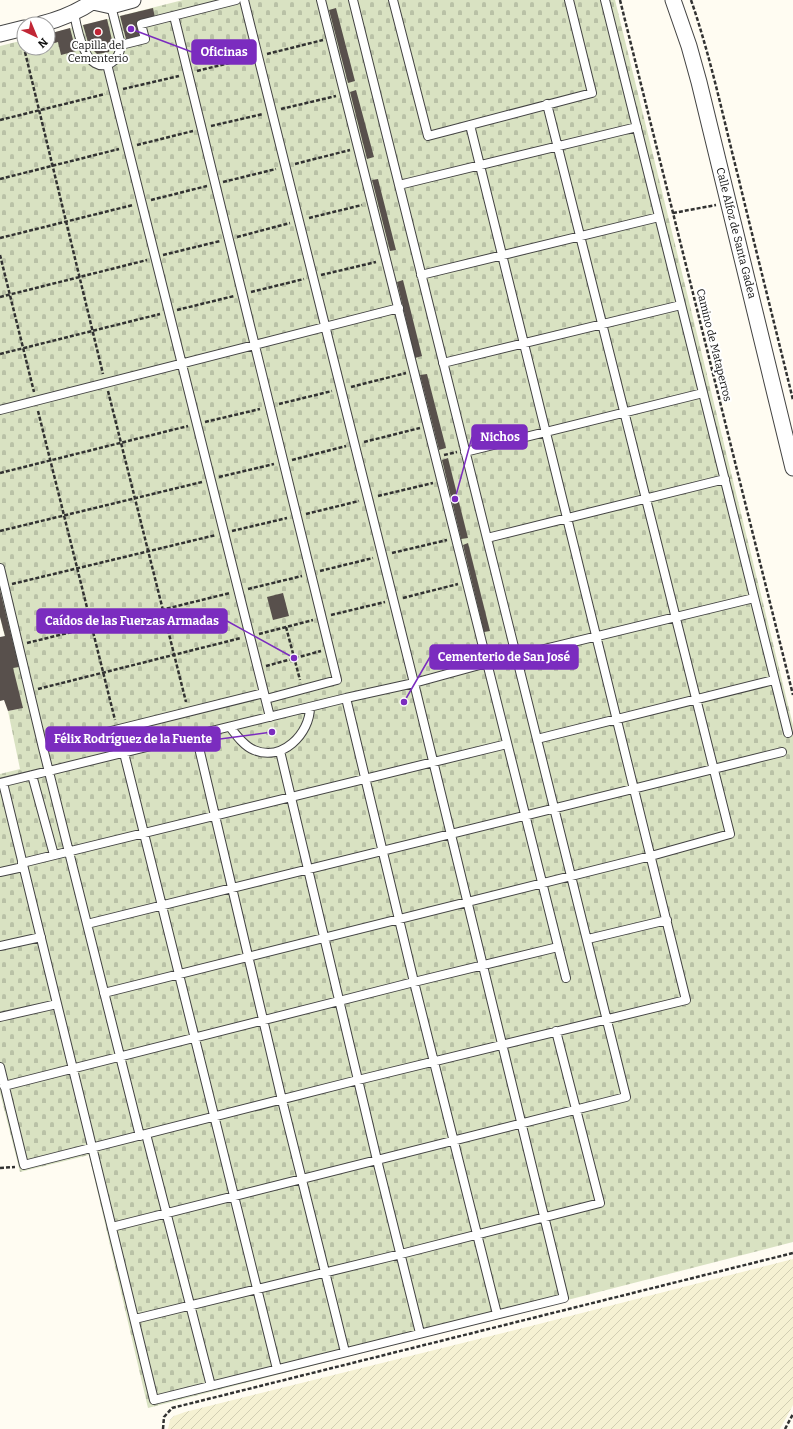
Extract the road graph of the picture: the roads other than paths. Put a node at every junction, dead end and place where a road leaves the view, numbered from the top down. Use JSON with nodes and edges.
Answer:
{"nodes":[{"id":1,"x":133,"y":0,"type":"edge"},
{"id":2,"x":236,"y":0,"type":"edge"},
{"id":3,"x":244,"y":0,"type":"edge"},
{"id":4,"x":321,"y":0,"type":"edge"},
{"id":5,"x":353,"y":0,"type":"edge"},
{"id":6,"x":392,"y":0,"type":"edge"},
{"id":7,"x":569,"y":0,"type":"edge"},
{"id":8,"x":605,"y":0,"type":"edge"},
{"id":9,"x":673,"y":0,"type":"edge"},
{"id":10,"x":94,"y":1,"type":"edge"},
{"id":11,"x":111,"y":6,"type":"junction"},
{"id":12,"x":74,"y":13,"type":"junction"},
{"id":13,"x":174,"y":16,"type":"junction"},
{"id":14,"x":56,"y":20,"type":"edge"},
{"id":15,"x":16,"y":30,"type":"edge"},
{"id":16,"x":0,"y":34,"type":"edge"},
{"id":17,"x":120,"y":45,"type":"junction"},
{"id":18,"x":106,"y":64,"type":"junction"},
{"id":19,"x":548,"y":104,"type":"junction"},
{"id":20,"x":470,"y":125,"type":"junction"},
{"id":21,"x":637,"y":127,"type":"junction"},
{"id":22,"x":558,"y":146,"type":"junction"},
{"id":23,"x":480,"y":166,"type":"junction"},
{"id":24,"x":399,"y":185,"type":"junction"},
{"id":25,"x":659,"y":217,"type":"junction"},
{"id":26,"x":580,"y":236,"type":"junction"},
{"id":27,"x":502,"y":255,"type":"junction"},
{"id":28,"x":421,"y":275,"type":"junction"},
{"id":29,"x":681,"y":305,"type":"junction"},
{"id":30,"x":399,"y":308,"type":"junction"},
{"id":31,"x":602,"y":324,"type":"junction"},
{"id":32,"x":324,"y":327,"type":"junction"},
{"id":33,"x":524,"y":344,"type":"junction"},
{"id":34,"x":255,"y":345,"type":"junction"},
{"id":35,"x":443,"y":363,"type":"junction"},
{"id":36,"x":182,"y":364,"type":"junction"},
{"id":37,"x":703,"y":393,"type":"junction"},
{"id":38,"x":0,"y":410,"type":"edge"},
{"id":39,"x":624,"y":412,"type":"junction"},
{"id":40,"x":546,"y":432,"type":"junction"},
{"id":41,"x":465,"y":451,"type":"junction"},
{"id":42,"x":793,"y":468,"type":"edge"},
{"id":43,"x":724,"y":479,"type":"junction"},
{"id":44,"x":646,"y":499,"type":"junction"},
{"id":45,"x":567,"y":518,"type":"junction"},
{"id":46,"x":487,"y":538,"type":"junction"},
{"id":47,"x":0,"y":568,"type":"edge"},
{"id":48,"x":754,"y":598,"type":"junction"},
{"id":49,"x":675,"y":617,"type":"junction"},
{"id":50,"x":597,"y":636,"type":"junction"},
{"id":51,"x":516,"y":656,"type":"junction"},
{"id":52,"x":487,"y":663,"type":"junction"},
{"id":53,"x":774,"y":680,"type":"junction"},
{"id":54,"x":414,"y":683,"type":"junction"},
{"id":55,"x":265,"y":696,"type":"junction"},
{"id":56,"x":346,"y":698,"type":"junction"},
{"id":57,"x":696,"y":699,"type":"junction"},
{"id":58,"x":310,"y":707,"type":"junction"},
{"id":59,"x":270,"y":717,"type":"junction"},
{"id":60,"x":617,"y":719,"type":"junction"},
{"id":61,"x":230,"y":727,"type":"junction"},
{"id":62,"x":788,"y":733,"type":"dead end"},
{"id":63,"x":196,"y":735,"type":"junction"},
{"id":64,"x":537,"y":739,"type":"junction"},
{"id":65,"x":507,"y":744,"type":"junction"},
{"id":66,"x":43,"y":748,"type":"junction"},
{"id":67,"x":280,"y":751,"type":"junction"},
{"id":68,"x":782,"y":752,"type":"dead end"},
{"id":69,"x":124,"y":753,"type":"junction"},
{"id":70,"x":433,"y":762,"type":"junction"},
{"id":71,"x":714,"y":769,"type":"junction"},
{"id":72,"x":50,"y":771,"type":"junction"},
{"id":73,"x":32,"y":776,"type":"junction"},
{"id":74,"x":365,"y":779,"type":"junction"},
{"id":75,"x":1,"y":783,"type":"edge"},
{"id":76,"x":634,"y":788,"type":"junction"},
{"id":77,"x":291,"y":797,"type":"junction"},
{"id":78,"x":555,"y":808,"type":"junction"},
{"id":79,"x":215,"y":816,"type":"junction"},
{"id":80,"x":525,"y":816,"type":"junction"},
{"id":81,"x":144,"y":833,"type":"junction"},
{"id":82,"x":451,"y":834,"type":"junction"},
{"id":83,"x":382,"y":851,"type":"junction"},
{"id":84,"x":69,"y":852,"type":"junction"},
{"id":85,"x":54,"y":855,"type":"junction"},
{"id":86,"x":651,"y":856,"type":"junction"},
{"id":87,"x":23,"y":865,"type":"junction"},
{"id":88,"x":308,"y":869,"type":"junction"},
{"id":89,"x":0,"y":872,"type":"edge"},
{"id":90,"x":571,"y":875,"type":"junction"},
{"id":91,"x":542,"y":882,"type":"junction"},
{"id":92,"x":232,"y":888,"type":"junction"},
{"id":93,"x":467,"y":901,"type":"junction"},
{"id":94,"x":162,"y":905,"type":"junction"},
{"id":95,"x":398,"y":918,"type":"junction"},
{"id":96,"x":667,"y":920,"type":"junction"},
{"id":97,"x":87,"y":924,"type":"junction"},
{"id":98,"x":41,"y":937,"type":"junction"},
{"id":99,"x":324,"y":937,"type":"junction"},
{"id":100,"x":588,"y":939,"type":"junction"},
{"id":101,"x":0,"y":946,"type":"edge"},
{"id":102,"x":558,"y":948,"type":"junction"},
{"id":103,"x":248,"y":956,"type":"junction"},
{"id":104,"x":483,"y":966,"type":"junction"},
{"id":105,"x":179,"y":974,"type":"junction"},
{"id":106,"x":566,"y":978,"type":"dead end"},
{"id":107,"x":414,"y":982,"type":"junction"},
{"id":108,"x":104,"y":993,"type":"junction"},
{"id":109,"x":339,"y":1001,"type":"junction"},
{"id":110,"x":57,"y":1004,"type":"junction"},
{"id":111,"x":0,"y":1017,"type":"edge"},
{"id":112,"x":608,"y":1019,"type":"junction"},
{"id":113,"x":263,"y":1021,"type":"junction"},
{"id":114,"x":556,"y":1031,"type":"junction"},
{"id":115,"x":194,"y":1038,"type":"junction"},
{"id":116,"x":502,"y":1045,"type":"junction"},
{"id":117,"x":119,"y":1056,"type":"junction"},
{"id":118,"x":434,"y":1062,"type":"junction"},
{"id":119,"x":0,"y":1067,"type":"edge"},
{"id":120,"x":73,"y":1068,"type":"junction"},
{"id":121,"x":358,"y":1080,"type":"junction"},
{"id":122,"x":4,"y":1086,"type":"junction"},
{"id":123,"x":282,"y":1100,"type":"junction"},
{"id":124,"x":577,"y":1109,"type":"junction"},
{"id":125,"x":214,"y":1117,"type":"junction"},
{"id":126,"x":521,"y":1124,"type":"junction"},
{"id":127,"x":143,"y":1135,"type":"junction"},
{"id":128,"x":453,"y":1141,"type":"junction"},
{"id":129,"x":92,"y":1148,"type":"junction"},
{"id":130,"x":377,"y":1160,"type":"junction"},
{"id":131,"x":302,"y":1179,"type":"junction"},
{"id":132,"x":234,"y":1196,"type":"junction"},
{"id":133,"x":166,"y":1213,"type":"junction"},
{"id":134,"x":544,"y":1217,"type":"junction"},
{"id":135,"x":112,"y":1227,"type":"junction"},
{"id":136,"x":477,"y":1234,"type":"junction"},
{"id":137,"x":401,"y":1254,"type":"junction"},
{"id":138,"x":325,"y":1272,"type":"junction"},
{"id":139,"x":257,"y":1289,"type":"junction"},
{"id":140,"x":190,"y":1306,"type":"junction"},
{"id":141,"x":497,"y":1314,"type":"junction"},
{"id":142,"x":135,"y":1319,"type":"junction"},
{"id":143,"x":420,"y":1333,"type":"junction"},
{"id":144,"x":344,"y":1352,"type":"junction"},
{"id":145,"x":277,"y":1369,"type":"junction"},
{"id":146,"x":211,"y":1386,"type":"junction"}],
"edges":[{"from":1,"to":11,"type":"street"},
{"from":2,"to":13,"type":"lane"},
{"from":3,"to":32,"type":"lane"},
{"from":4,"to":30,"type":"lane"},
{"from":5,"to":24,"type":"lane"},
{"from":6,"to":20,"type":"lane"},
{"from":7,"to":19,"type":"lane"},
{"from":8,"to":21,"type":"lane"},
{"from":9,"to":42,"type":"street","name":"Calle Alfoz de Santa Gadea"},
{"from":10,"to":11,"type":"street"},
{"from":10,"to":12,"type":"street"},
{"from":11,"to":17,"type":"lane"},
{"from":12,"to":14,"type":"street"},
{"from":12,"to":18,"type":"lane"},
{"from":13,"to":17,"type":"lane"},
{"from":13,"to":34,"type":"lane"},
{"from":15,"to":16,"type":"street"},
{"from":17,"to":18,"type":"lane"},
{"from":18,"to":36,"type":"lane"},
{"from":19,"to":20,"type":"lane"},
{"from":19,"to":22,"type":"lane"},
{"from":20,"to":23,"type":"lane"},
{"from":21,"to":22,"type":"lane"},
{"from":21,"to":25,"type":"lane"},
{"from":22,"to":23,"type":"lane"},
{"from":22,"to":26,"type":"lane"},
{"from":23,"to":24,"type":"lane"},
{"from":23,"to":27,"type":"lane"},
{"from":24,"to":28,"type":"lane"},
{"from":25,"to":26,"type":"lane"},
{"from":25,"to":29,"type":"lane"},
{"from":26,"to":27,"type":"lane"},
{"from":26,"to":31,"type":"lane"},
{"from":27,"to":28,"type":"lane"},
{"from":27,"to":33,"type":"lane"},
{"from":28,"to":35,"type":"lane"},
{"from":29,"to":31,"type":"lane"},
{"from":29,"to":37,"type":"lane"},
{"from":30,"to":32,"type":"lane"},
{"from":30,"to":52,"type":"lane"},
{"from":31,"to":33,"type":"lane"},
{"from":31,"to":39,"type":"lane"},
{"from":32,"to":34,"type":"lane"},
{"from":32,"to":54,"type":"lane"},
{"from":33,"to":35,"type":"lane"},
{"from":33,"to":40,"type":"lane"},
{"from":34,"to":36,"type":"lane"},
{"from":34,"to":55,"type":"lane"},
{"from":35,"to":41,"type":"lane"},
{"from":36,"to":38,"type":"lane"},
{"from":36,"to":55,"type":"lane"},
{"from":37,"to":39,"type":"lane"},
{"from":37,"to":43,"type":"lane"},
{"from":39,"to":40,"type":"lane"},
{"from":39,"to":44,"type":"lane"},
{"from":40,"to":41,"type":"lane"},
{"from":40,"to":45,"type":"lane"},
{"from":41,"to":46,"type":"lane"},
{"from":43,"to":44,"type":"lane"},
{"from":43,"to":48,"type":"lane"},
{"from":44,"to":45,"type":"lane"},
{"from":44,"to":49,"type":"lane"},
{"from":45,"to":46,"type":"lane"},
{"from":45,"to":50,"type":"lane"},
{"from":46,"to":51,"type":"lane"},
{"from":47,"to":66,"type":"lane"},
{"from":48,"to":49,"type":"lane"},
{"from":48,"to":53,"type":"lane"},
{"from":49,"to":50,"type":"lane"},
{"from":49,"to":57,"type":"lane"},
{"from":50,"to":51,"type":"lane"},
{"from":50,"to":60,"type":"lane"},
{"from":51,"to":52,"type":"lane"},
{"from":51,"to":64,"type":"lane"},
{"from":52,"to":54,"type":"lane"},
{"from":52,"to":65,"type":"lane"},
{"from":53,"to":57,"type":"lane"},
{"from":53,"to":62,"type":"lane"},
{"from":54,"to":56,"type":"lane"},
{"from":54,"to":70,"type":"lane"},
{"from":55,"to":59,"type":"lane"},
{"from":55,"to":66,"type":"lane"},
{"from":56,"to":58,"type":"lane"},
{"from":56,"to":74,"type":"lane"},
{"from":57,"to":60,"type":"lane"},
{"from":57,"to":71,"type":"lane"},
{"from":58,"to":59,"type":"lane"},
{"from":58,"to":67,"type":"lane"},
{"from":59,"to":61,"type":"lane"},
{"from":60,"to":64,"type":"lane"},
{"from":60,"to":76,"type":"lane"},
{"from":61,"to":63,"type":"lane"},
{"from":61,"to":67,"type":"lane"},
{"from":63,"to":69,"type":"lane"},
{"from":63,"to":79,"type":"lane"},
{"from":64,"to":78,"type":"lane"},
{"from":65,"to":70,"type":"lane"},
{"from":65,"to":80,"type":"lane"},
{"from":66,"to":72,"type":"lane"},
{"from":67,"to":77,"type":"lane"},
{"from":68,"to":71,"type":"lane"},
{"from":69,"to":72,"type":"lane"},
{"from":69,"to":81,"type":"lane"},
{"from":70,"to":74,"type":"lane"},
{"from":70,"to":82,"type":"lane"},
{"from":71,"to":76,"type":"lane"},
{"from":71,"to":86,"type":"lane"},
{"from":72,"to":73,"type":"lane"},
{"from":72,"to":84,"type":"lane"},
{"from":73,"to":75,"type":"lane"},
{"from":73,"to":85,"type":"lane"},
{"from":74,"to":77,"type":"lane"},
{"from":74,"to":83,"type":"lane"},
{"from":75,"to":87,"type":"lane"},
{"from":76,"to":78,"type":"lane"},
{"from":76,"to":86,"type":"lane"},
{"from":77,"to":79,"type":"lane"},
{"from":77,"to":88,"type":"lane"},
{"from":78,"to":80,"type":"lane"},
{"from":78,"to":90,"type":"lane"},
{"from":79,"to":81,"type":"lane"},
{"from":79,"to":92,"type":"lane"},
{"from":80,"to":82,"type":"lane"},
{"from":80,"to":91,"type":"lane"},
{"from":81,"to":84,"type":"lane"},
{"from":81,"to":94,"type":"lane"},
{"from":82,"to":83,"type":"lane"},
{"from":82,"to":93,"type":"lane"},
{"from":83,"to":88,"type":"lane"},
{"from":83,"to":95,"type":"lane"},
{"from":84,"to":85,"type":"lane"},
{"from":84,"to":97,"type":"lane"},
{"from":85,"to":87,"type":"lane"},
{"from":86,"to":90,"type":"lane"},
{"from":86,"to":96,"type":"lane"},
{"from":87,"to":89,"type":"lane"},
{"from":87,"to":98,"type":"lane"},
{"from":88,"to":92,"type":"lane"},
{"from":88,"to":99,"type":"lane"},
{"from":90,"to":91,"type":"lane"},
{"from":90,"to":100,"type":"lane"},
{"from":91,"to":93,"type":"lane"},
{"from":91,"to":102,"type":"lane"},
{"from":92,"to":94,"type":"lane"},
{"from":92,"to":103,"type":"lane"},
{"from":93,"to":95,"type":"lane"},
{"from":93,"to":104,"type":"lane"},
{"from":94,"to":97,"type":"lane"},
{"from":94,"to":105,"type":"lane"},
{"from":95,"to":99,"type":"lane"},
{"from":95,"to":107,"type":"lane"},
{"from":96,"to":100,"type":"lane"},
{"from":96,"to":112,"type":"lane"},
{"from":97,"to":108,"type":"lane"},
{"from":98,"to":101,"type":"lane"},
{"from":98,"to":110,"type":"lane"},
{"from":99,"to":103,"type":"lane"},
{"from":99,"to":109,"type":"lane"},
{"from":100,"to":112,"type":"lane"},
{"from":102,"to":104,"type":"lane"},
{"from":102,"to":106,"type":"lane"},
{"from":103,"to":105,"type":"lane"},
{"from":103,"to":113,"type":"lane"},
{"from":104,"to":107,"type":"lane"},
{"from":104,"to":116,"type":"lane"},
{"from":105,"to":108,"type":"lane"},
{"from":105,"to":115,"type":"lane"},
{"from":107,"to":109,"type":"lane"},
{"from":107,"to":118,"type":"lane"},
{"from":108,"to":117,"type":"lane"},
{"from":109,"to":113,"type":"lane"},
{"from":109,"to":121,"type":"lane"},
{"from":110,"to":111,"type":"lane"},
{"from":110,"to":120,"type":"lane"},
{"from":112,"to":114,"type":"lane"},
{"from":112,"to":124,"type":"lane"},
{"from":113,"to":115,"type":"lane"},
{"from":113,"to":123,"type":"lane"},
{"from":114,"to":116,"type":"lane"},
{"from":114,"to":124,"type":"lane"},
{"from":115,"to":117,"type":"lane"},
{"from":115,"to":125,"type":"lane"},
{"from":116,"to":118,"type":"lane"},
{"from":116,"to":126,"type":"lane"},
{"from":117,"to":120,"type":"lane"},
{"from":117,"to":127,"type":"lane"},
{"from":118,"to":121,"type":"lane"},
{"from":118,"to":128,"type":"lane"},
{"from":119,"to":122,"type":"lane"},
{"from":120,"to":122,"type":"lane"},
{"from":120,"to":129,"type":"lane"},
{"from":121,"to":123,"type":"lane"},
{"from":121,"to":130,"type":"lane"},
{"from":122,"to":129,"type":"lane"},
{"from":123,"to":125,"type":"lane"},
{"from":123,"to":131,"type":"lane"},
{"from":124,"to":126,"type":"lane"},
{"from":124,"to":134,"type":"lane"},
{"from":125,"to":127,"type":"lane"},
{"from":125,"to":132,"type":"lane"},
{"from":126,"to":128,"type":"lane"},
{"from":126,"to":134,"type":"lane"},
{"from":127,"to":129,"type":"lane"},
{"from":127,"to":133,"type":"lane"},
{"from":128,"to":130,"type":"lane"},
{"from":128,"to":136,"type":"lane"},
{"from":129,"to":135,"type":"lane"},
{"from":130,"to":131,"type":"lane"},
{"from":130,"to":137,"type":"lane"},
{"from":131,"to":132,"type":"lane"},
{"from":131,"to":138,"type":"lane"},
{"from":132,"to":133,"type":"lane"},
{"from":132,"to":139,"type":"lane"},
{"from":133,"to":135,"type":"lane"},
{"from":133,"to":140,"type":"lane"},
{"from":134,"to":136,"type":"lane"},
{"from":134,"to":141,"type":"lane"},
{"from":135,"to":142,"type":"lane"},
{"from":136,"to":137,"type":"lane"},
{"from":136,"to":141,"type":"lane"},
{"from":137,"to":138,"type":"lane"},
{"from":137,"to":143,"type":"lane"},
{"from":138,"to":139,"type":"lane"},
{"from":138,"to":144,"type":"lane"},
{"from":139,"to":140,"type":"lane"},
{"from":139,"to":145,"type":"lane"},
{"from":140,"to":142,"type":"lane"},
{"from":140,"to":146,"type":"lane"},
{"from":141,"to":143,"type":"lane"},
{"from":142,"to":146,"type":"lane"},
{"from":143,"to":144,"type":"lane"},
{"from":144,"to":145,"type":"lane"},
{"from":145,"to":146,"type":"lane"}]}
